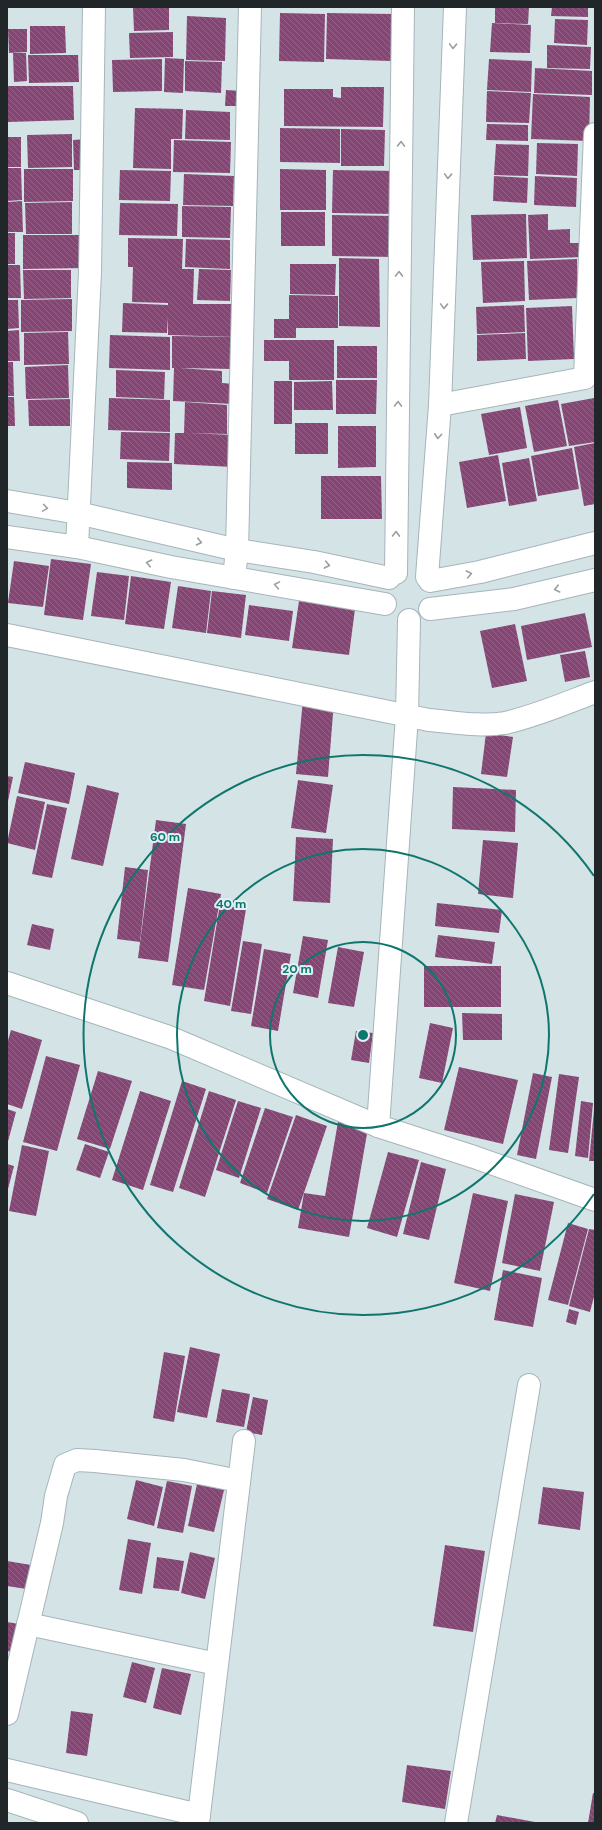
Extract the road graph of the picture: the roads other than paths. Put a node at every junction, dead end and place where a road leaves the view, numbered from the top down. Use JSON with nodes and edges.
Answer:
{"nodes":[{"id":1,"x":94,"y":7,"type":"edge"},
{"id":2,"x":250,"y":7,"type":"edge"},
{"id":3,"x":403,"y":7,"type":"edge"},
{"id":4,"x":454,"y":7,"type":"edge"},
{"id":5,"x":595,"y":134,"type":"edge"},
{"id":6,"x":590,"y":377,"type":"edge"},
{"id":7,"x":440,"y":405,"type":"junction"},
{"id":8,"x":7,"y":501,"type":"edge"},
{"id":9,"x":78,"y":513,"type":"junction"},
{"id":10,"x":7,"y":537,"type":"edge"},
{"id":11,"x":174,"y":537,"type":"junction"},
{"id":12,"x":595,"y":543,"type":"edge"},
{"id":13,"x":77,"y":547,"type":"junction"},
{"id":14,"x":237,"y":550,"type":"junction"},
{"id":15,"x":171,"y":567,"type":"junction"},
{"id":16,"x":392,"y":575,"type":"junction"},
{"id":17,"x":234,"y":578,"type":"junction"},
{"id":18,"x":429,"y":579,"type":"junction"},
{"id":19,"x":595,"y":580,"type":"edge"},
{"id":20,"x":385,"y":604,"type":"junction"},
{"id":21,"x":430,"y":609,"type":"junction"},
{"id":22,"x":409,"y":620,"type":"junction"},
{"id":23,"x":7,"y":635,"type":"edge"},
{"id":24,"x":595,"y":692,"type":"edge"},
{"id":25,"x":408,"y":716,"type":"junction"},
{"id":26,"x":7,"y":984,"type":"edge"},
{"id":27,"x":378,"y":1126,"type":"junction"},
{"id":28,"x":595,"y":1200,"type":"edge"},
{"id":29,"x":529,"y":1385,"type":"dead end"},
{"id":30,"x":244,"y":1441,"type":"dead end"},
{"id":31,"x":239,"y":1481,"type":"junction"},
{"id":32,"x":28,"y":1624,"type":"junction"},
{"id":33,"x":217,"y":1664,"type":"junction"},
{"id":34,"x":7,"y":1714,"type":"edge"},
{"id":35,"x":7,"y":1770,"type":"edge"},
{"id":36,"x":7,"y":1800,"type":"edge"},
{"id":37,"x":199,"y":1819,"type":"edge"},
{"id":38,"x":77,"y":1823,"type":"edge"},
{"id":39,"x":456,"y":1823,"type":"edge"}],
"edges":[{"from":1,"to":9,"type":"street"},
{"from":2,"to":14,"type":"street"},
{"from":16,"to":3,"type":"street","one_way":true},
{"from":4,"to":7,"type":"street","one_way":true},
{"from":5,"to":6,"type":"street"},
{"from":6,"to":7,"type":"street"},
{"from":7,"to":18,"type":"street","one_way":true},
{"from":8,"to":9,"type":"street","one_way":true},
{"from":9,"to":11,"type":"street"},
{"from":9,"to":13,"type":"street"},
{"from":10,"to":13,"type":"street"},
{"from":11,"to":14,"type":"street","one_way":true},
{"from":11,"to":15,"type":"street"},
{"from":18,"to":12,"type":"street","one_way":true},
{"from":15,"to":13,"type":"street","one_way":true},
{"from":14,"to":16,"type":"street","one_way":true},
{"from":14,"to":17,"type":"street"},
{"from":15,"to":17,"type":"street"},
{"from":16,"to":18,"type":"street"},
{"from":16,"to":20,"type":"street"},
{"from":20,"to":17,"type":"street","one_way":true},
{"from":18,"to":21,"type":"street"},
{"from":19,"to":21,"type":"street","one_way":true},
{"from":20,"to":22,"type":"street"},
{"from":21,"to":22,"type":"street"},
{"from":22,"to":25,"type":"street"},
{"from":23,"to":25,"type":"street"},
{"from":24,"to":25,"type":"street"},
{"from":25,"to":27,"type":"street"},
{"from":26,"to":27,"type":"street"},
{"from":27,"to":28,"type":"street"},
{"from":29,"to":39,"type":"street"},
{"from":30,"to":31,"type":"street"},
{"from":31,"to":32,"type":"street"},
{"from":31,"to":33,"type":"street"},
{"from":32,"to":33,"type":"street"},
{"from":32,"to":34,"type":"street"},
{"from":33,"to":37,"type":"street"},
{"from":35,"to":37,"type":"street"},
{"from":36,"to":38,"type":"street"}]}
